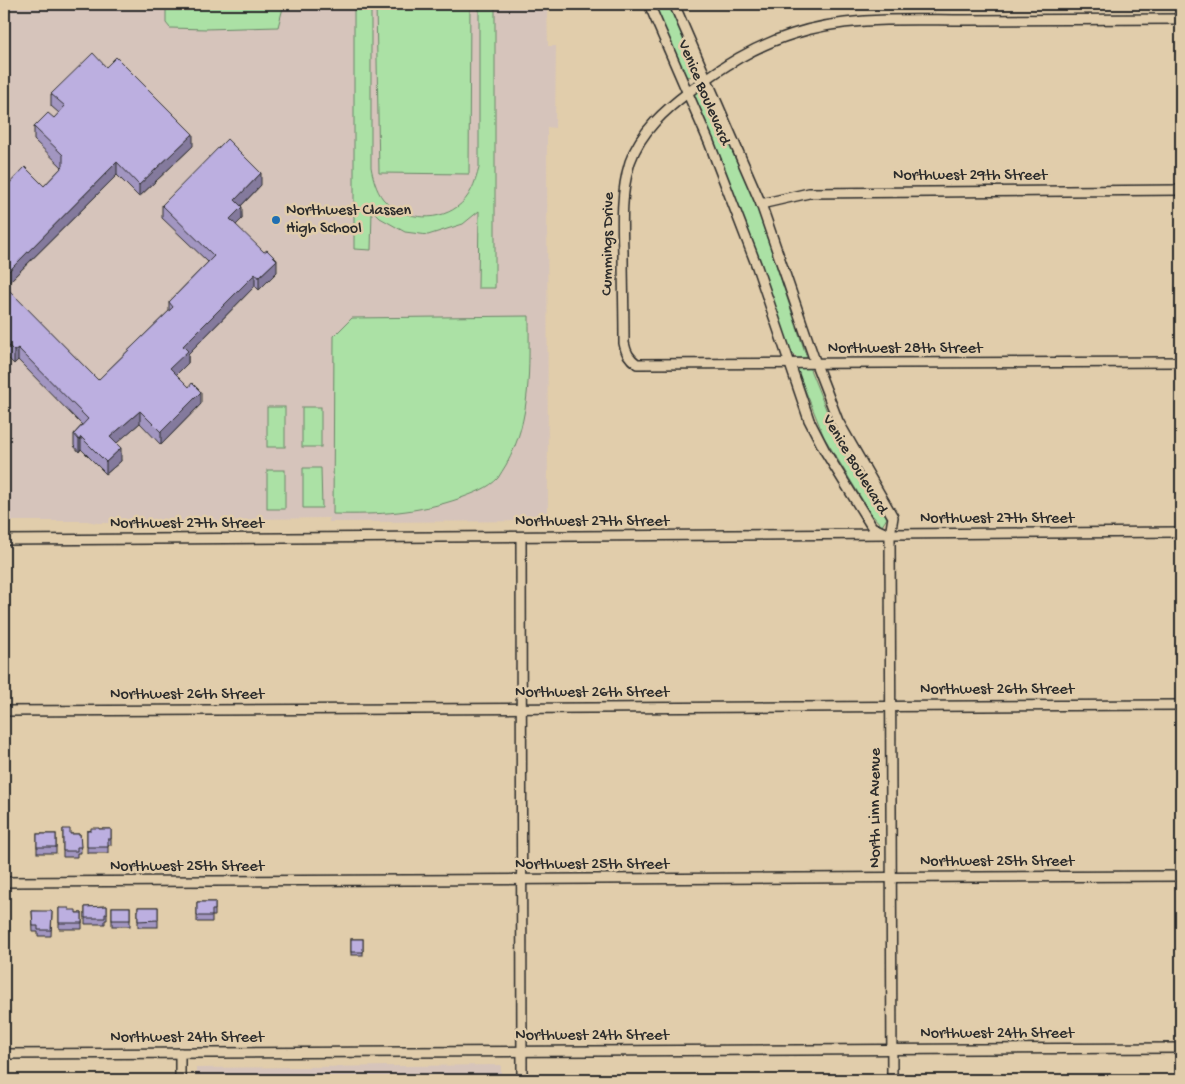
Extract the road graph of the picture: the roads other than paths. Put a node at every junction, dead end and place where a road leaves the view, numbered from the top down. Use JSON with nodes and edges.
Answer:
{"nodes":[{"id":1,"x":648,"y":4,"type":"edge"},
{"id":2,"x":674,"y":4,"type":"edge"},
{"id":3,"x":1181,"y":19,"type":"edge"},
{"id":4,"x":707,"y":78,"type":"junction"},
{"id":5,"x":687,"y":94,"type":"junction"},
{"id":6,"x":1181,"y":190,"type":"edge"},
{"id":7,"x":761,"y":204,"type":"junction"},
{"id":8,"x":630,"y":359,"type":"joint"},
{"id":9,"x":1181,"y":362,"type":"edge"},
{"id":10,"x":789,"y":364,"type":"junction"},
{"id":11,"x":816,"y":364,"type":"junction"},
{"id":12,"x":1181,"y":532,"type":"edge"},
{"id":13,"x":890,"y":535,"type":"junction"},
{"id":14,"x":520,"y":537,"type":"junction"},
{"id":15,"x":4,"y":540,"type":"edge"},
{"id":16,"x":1181,"y":704,"type":"edge"},
{"id":17,"x":891,"y":706,"type":"junction"},
{"id":18,"x":522,"y":708,"type":"junction"},
{"id":19,"x":4,"y":711,"type":"edge"},
{"id":20,"x":1181,"y":876,"type":"edge"},
{"id":21,"x":891,"y":878,"type":"junction"},
{"id":22,"x":522,"y":880,"type":"junction"},
{"id":23,"x":4,"y":882,"type":"edge"},
{"id":24,"x":1181,"y":1048,"type":"edge"},
{"id":25,"x":892,"y":1050,"type":"junction"},
{"id":26,"x":522,"y":1051,"type":"junction"},
{"id":27,"x":180,"y":1053,"type":"junction"},
{"id":28,"x":4,"y":1054,"type":"edge"},
{"id":29,"x":180,"y":1080,"type":"edge"},
{"id":30,"x":522,"y":1080,"type":"edge"},
{"id":31,"x":892,"y":1080,"type":"edge"}],
"edges":[{"from":1,"to":5,"type":"street","name":"Venice Boulevard"},
{"from":2,"to":4,"type":"street","name":"Venice Boulevard"},
{"from":3,"to":4,"type":"street","name":"Cummings Drive"},
{"from":4,"to":5,"type":"street","name":"Cummings Drive"},
{"from":4,"to":7,"type":"street","name":"Venice Boulevard"},
{"from":5,"to":8,"type":"street","name":"Cummings Drive"},
{"from":5,"to":10,"type":"street","name":"Venice Boulevard"},
{"from":6,"to":7,"type":"street","name":"Northwest 29th Street"},
{"from":7,"to":11,"type":"street","name":"Venice Boulevard"},
{"from":8,"to":10,"type":"street","name":"Northwest 28th Street"},
{"from":9,"to":11,"type":"street","name":"Northwest 28th Street"},
{"from":10,"to":11,"type":"street","name":"Northwest 28th Street"},
{"from":10,"to":13,"type":"street","name":"Venice Boulevard"},
{"from":11,"to":13,"type":"street","name":"Venice Boulevard"},
{"from":12,"to":13,"type":"street","name":"Northwest 27th Street"},
{"from":13,"to":14,"type":"street","name":"Northwest 27th Street"},
{"from":13,"to":17,"type":"street","name":"North Linn Avenue"},
{"from":14,"to":15,"type":"street","name":"Northwest 27th Street"},
{"from":14,"to":18,"type":"street"},
{"from":16,"to":17,"type":"street","name":"Northwest 26th Street"},
{"from":17,"to":18,"type":"street","name":"Northwest 26th Street"},
{"from":17,"to":21,"type":"street","name":"North Linn Avenue"},
{"from":18,"to":19,"type":"street","name":"Northwest 26th Street"},
{"from":18,"to":22,"type":"street"},
{"from":20,"to":21,"type":"street","name":"Northwest 25th Street"},
{"from":21,"to":22,"type":"street","name":"Northwest 25th Street"},
{"from":21,"to":25,"type":"street","name":"North Linn Avenue"},
{"from":22,"to":23,"type":"street","name":"Northwest 25th Street"},
{"from":22,"to":26,"type":"street"},
{"from":24,"to":25,"type":"street","name":"Northwest 24th Street"},
{"from":25,"to":26,"type":"street","name":"Northwest 24th Street"},
{"from":25,"to":31,"type":"street","name":"North Linn Avenue"},
{"from":26,"to":27,"type":"street","name":"Northwest 24th Street"},
{"from":26,"to":30,"type":"street"},
{"from":27,"to":28,"type":"street","name":"Northwest 24th Street"},
{"from":27,"to":29,"type":"street"}]}
